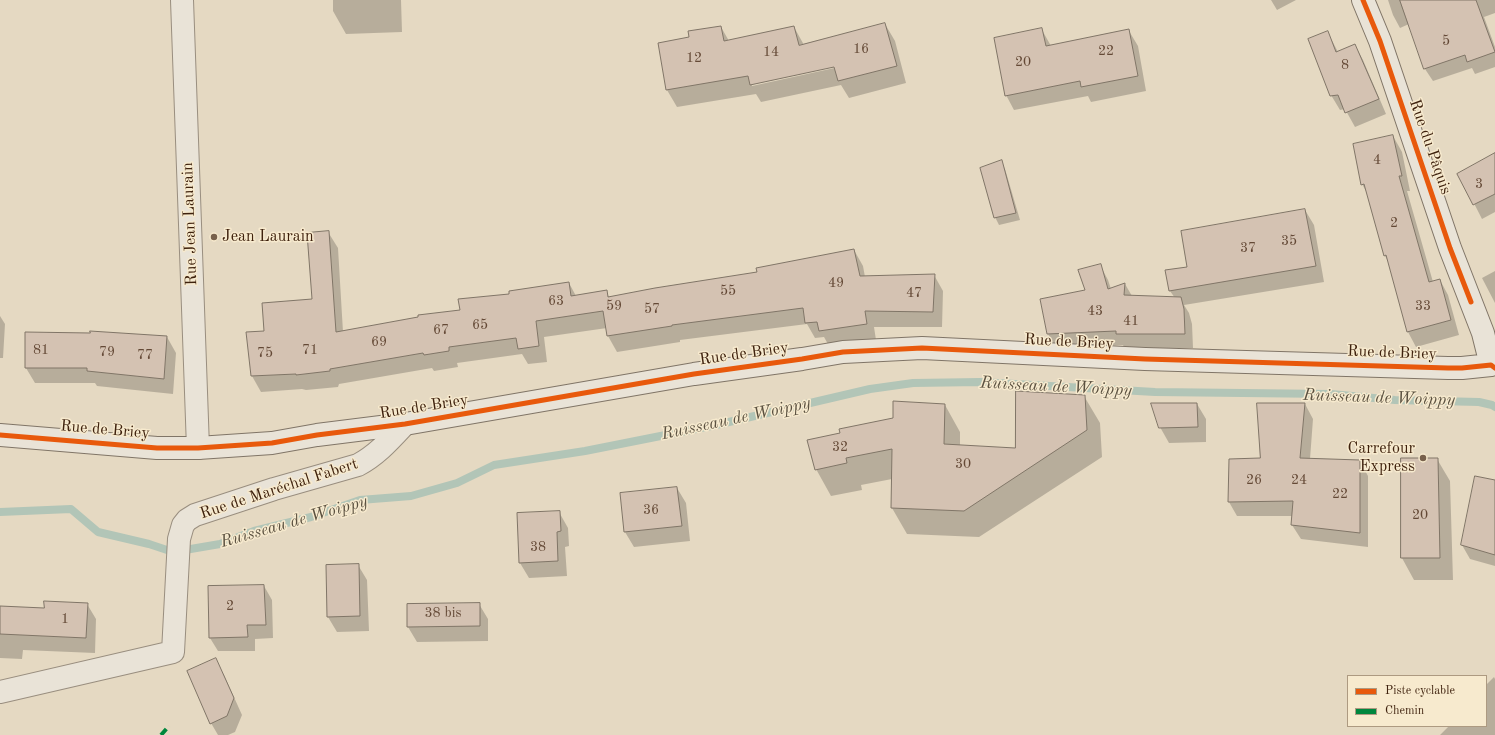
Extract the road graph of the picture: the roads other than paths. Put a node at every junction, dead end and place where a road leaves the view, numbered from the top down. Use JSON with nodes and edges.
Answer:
{"nodes":[{"id":1,"x":182,"y":0,"type":"edge"},
{"id":2,"x":1363,"y":0,"type":"edge"},
{"id":3,"x":1493,"y":366,"type":"edge"},
{"id":4,"x":405,"y":424,"type":"junction"},
{"id":5,"x":0,"y":435,"type":"edge"},
{"id":6,"x":198,"y":448,"type":"junction"},
{"id":7,"x":0,"y":692,"type":"edge"}],
"edges":[{"from":1,"to":6,"type":"street","name":"Rue Jean Laurain"},
{"from":2,"to":3,"type":"street","name":"Rue du Pâquis"},
{"from":3,"to":4,"type":"street","name":"Rue de Briey"},
{"from":4,"to":6,"type":"street","name":"Rue de Briey"},
{"from":4,"to":7,"type":"street","name":"Rue de Maréchal Fabert"},
{"from":5,"to":6,"type":"street","name":"Rue de Briey"}]}
